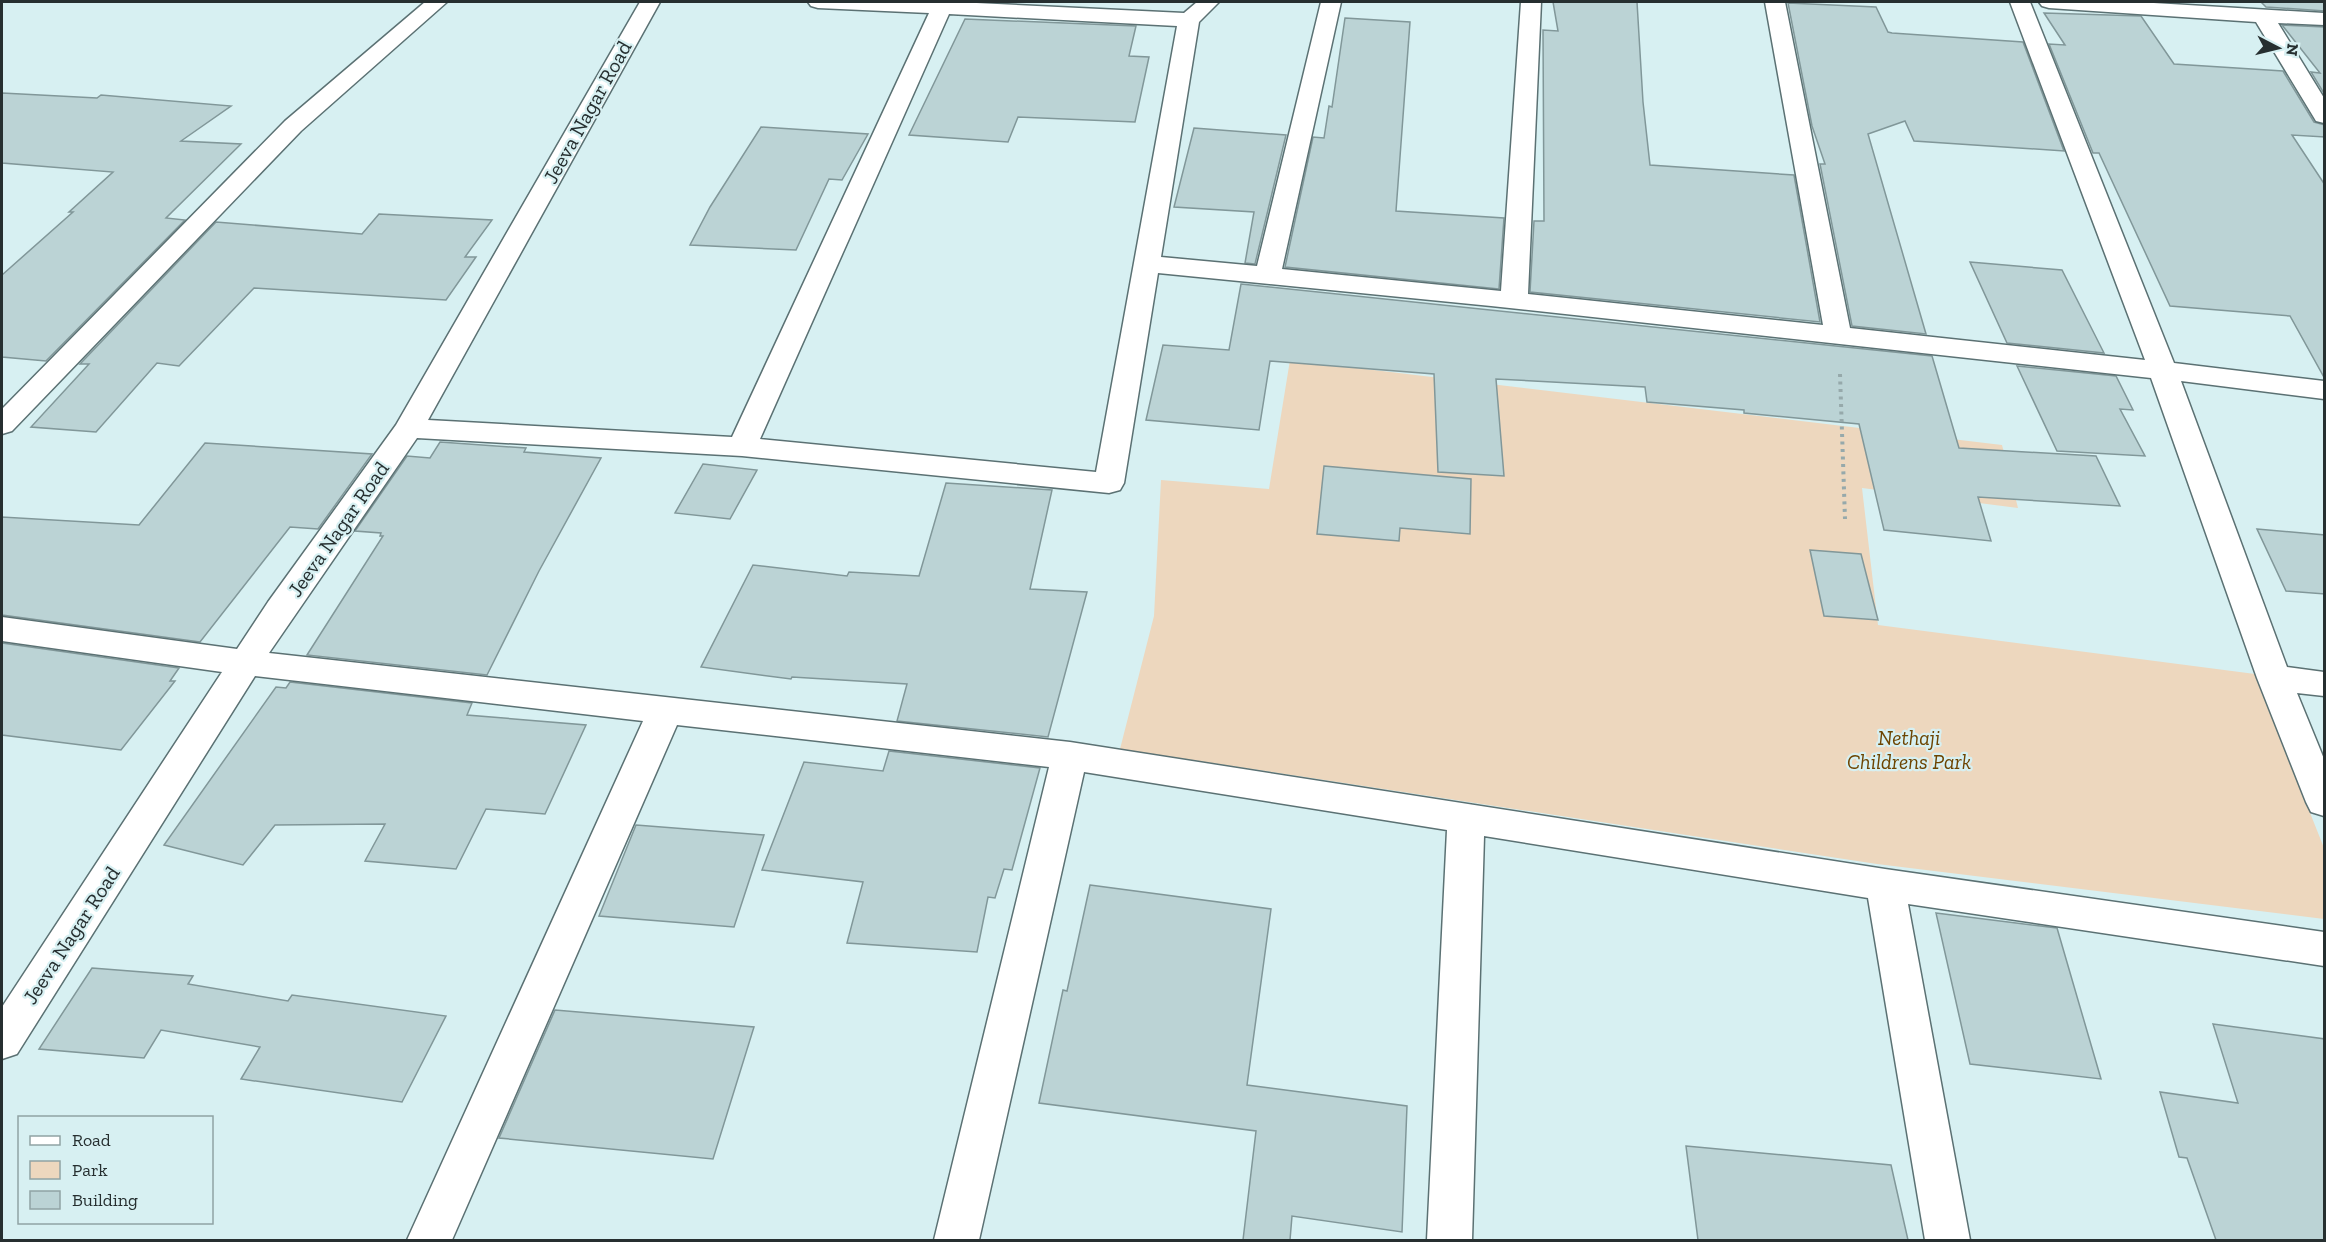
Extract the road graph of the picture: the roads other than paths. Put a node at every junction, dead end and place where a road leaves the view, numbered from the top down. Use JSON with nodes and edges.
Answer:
{"nodes":[{"id":1,"x":437,"y":2,"type":"edge"},
{"id":2,"x":650,"y":2,"type":"edge"},
{"id":3,"x":818,"y":2,"type":"edge"},
{"id":4,"x":1331,"y":2,"type":"edge"},
{"id":5,"x":1531,"y":2,"type":"edge"},
{"id":6,"x":1775,"y":2,"type":"edge"},
{"id":7,"x":2020,"y":2,"type":"edge"},
{"id":8,"x":2049,"y":2,"type":"edge"},
{"id":9,"x":942,"y":7,"type":"junction"},
{"id":10,"x":1199,"y":11,"type":"edge"},
{"id":11,"x":2263,"y":16,"type":"junction"},
{"id":12,"x":2325,"y":19,"type":"edge"},
{"id":13,"x":2325,"y":116,"type":"edge"},
{"id":14,"x":1147,"y":264,"type":"junction"},
{"id":15,"x":1268,"y":274,"type":"junction"},
{"id":16,"x":1514,"y":300,"type":"junction"},
{"id":17,"x":1839,"y":334,"type":"junction"},
{"id":18,"x":2162,"y":369,"type":"junction"},
{"id":19,"x":2325,"y":390,"type":"edge"},
{"id":20,"x":2,"y":425,"type":"edge"},
{"id":21,"x":409,"y":428,"type":"junction"},
{"id":22,"x":742,"y":447,"type":"junction"},
{"id":23,"x":2,"y":629,"type":"edge"},
{"id":24,"x":247,"y":663,"type":"junction"},
{"id":25,"x":2274,"y":678,"type":"junction"},
{"id":26,"x":2325,"y":684,"type":"edge"},
{"id":27,"x":665,"y":711,"type":"junction"},
{"id":28,"x":1070,"y":756,"type":"junction"},
{"id":29,"x":2325,"y":802,"type":"edge"},
{"id":30,"x":1466,"y":819,"type":"junction"},
{"id":31,"x":1885,"y":885,"type":"junction"},
{"id":32,"x":2325,"y":949,"type":"edge"},
{"id":33,"x":2,"y":1041,"type":"edge"},
{"id":34,"x":429,"y":1240,"type":"edge"},
{"id":35,"x":956,"y":1240,"type":"edge"},
{"id":36,"x":1449,"y":1240,"type":"edge"},
{"id":37,"x":1947,"y":1240,"type":"edge"}],
"edges":[{"from":1,"to":20,"type":"street"},
{"from":2,"to":21,"type":"street","name":"Jeeva Nagar Road"},
{"from":3,"to":9,"type":"street"},
{"from":4,"to":15,"type":"street"},
{"from":5,"to":16,"type":"street"},
{"from":6,"to":17,"type":"street"},
{"from":7,"to":18,"type":"street"},
{"from":8,"to":11,"type":"street"},
{"from":9,"to":10,"type":"street"},
{"from":9,"to":22,"type":"street"},
{"from":10,"to":14,"type":"street"},
{"from":11,"to":12,"type":"street"},
{"from":11,"to":13,"type":"street"},
{"from":14,"to":15,"type":"street"},
{"from":14,"to":22,"type":"street"},
{"from":15,"to":16,"type":"street"},
{"from":16,"to":17,"type":"street"},
{"from":17,"to":18,"type":"street"},
{"from":18,"to":19,"type":"street"},
{"from":18,"to":25,"type":"street"},
{"from":21,"to":22,"type":"street"},
{"from":21,"to":24,"type":"street","name":"Jeeva Nagar Road"},
{"from":23,"to":24,"type":"street"},
{"from":24,"to":27,"type":"street"},
{"from":24,"to":33,"type":"street","name":"Jeeva Nagar Road"},
{"from":25,"to":26,"type":"street"},
{"from":25,"to":29,"type":"street"},
{"from":27,"to":28,"type":"street"},
{"from":27,"to":34,"type":"street"},
{"from":28,"to":30,"type":"street"},
{"from":28,"to":35,"type":"street"},
{"from":30,"to":31,"type":"street"},
{"from":30,"to":36,"type":"street"},
{"from":31,"to":32,"type":"street"},
{"from":31,"to":37,"type":"street"}]}
